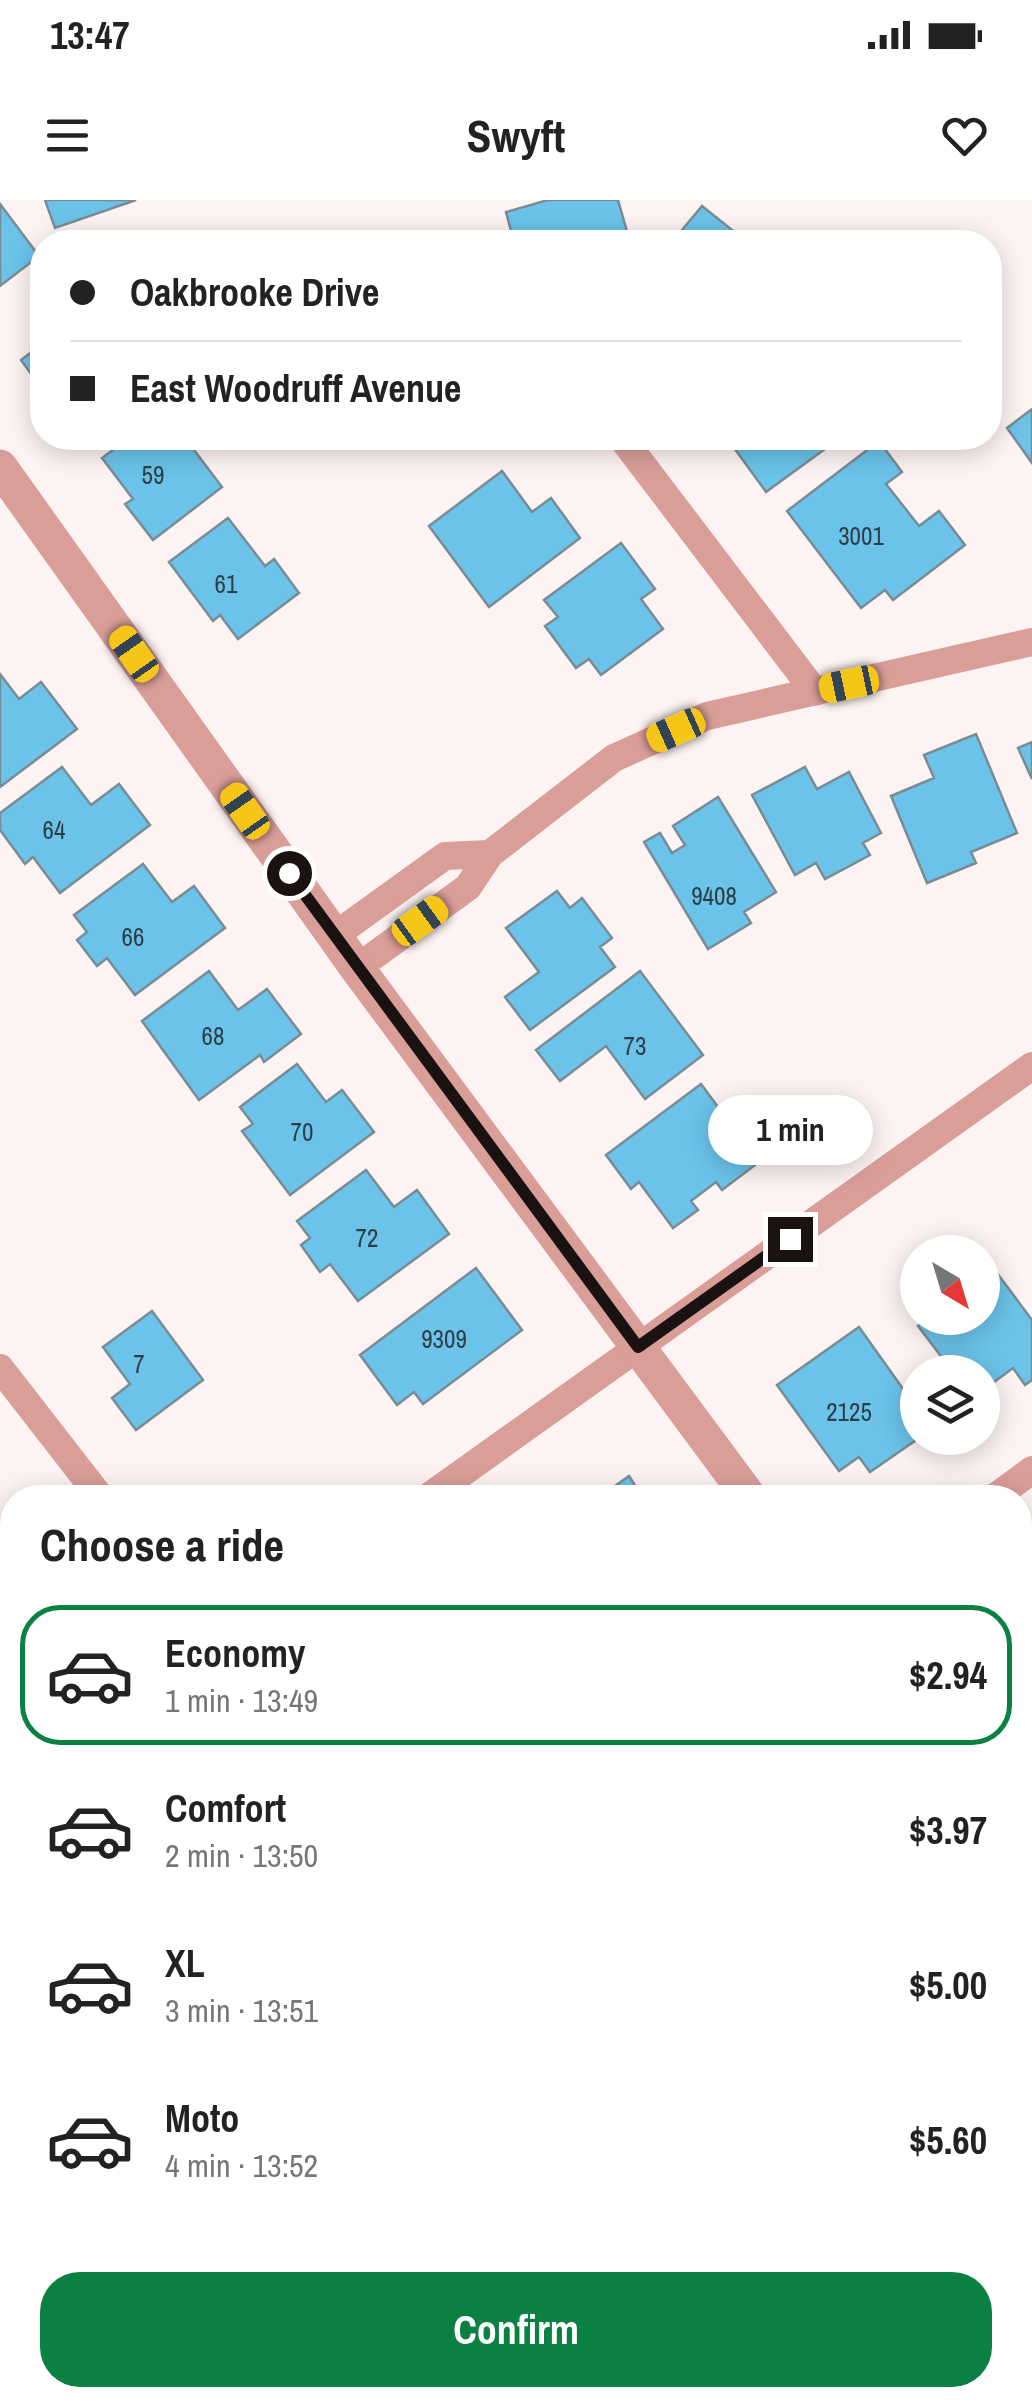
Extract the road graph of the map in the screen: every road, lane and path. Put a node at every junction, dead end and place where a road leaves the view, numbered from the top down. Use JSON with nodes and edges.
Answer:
{"nodes":[{"id":1,"x":631,"y":450,"type":"edge"},
{"id":2,"x":0,"y":467,"type":"edge"},
{"id":3,"x":1032,"y":642,"type":"edge"},
{"id":4,"x":815,"y":692,"type":"junction"},
{"id":5,"x":490,"y":854,"type":"junction"},
{"id":6,"x":428,"y":868,"type":"junction"},
{"id":7,"x":450,"y":900,"type":"junction"},
{"id":8,"x":334,"y":936,"type":"junction"},
{"id":9,"x":357,"y":968,"type":"junction"},
{"id":10,"x":1032,"y":1066,"type":"edge"},
{"id":11,"x":638,"y":1347,"type":"junction"},
{"id":12,"x":0,"y":1368,"type":"edge"},
{"id":13,"x":1032,"y":1470,"type":"edge"},
{"id":14,"x":91,"y":1485,"type":"edge"},
{"id":15,"x":445,"y":1485,"type":"edge"},
{"id":16,"x":740,"y":1485,"type":"edge"},
{"id":17,"x":1012,"y":1485,"type":"edge"}],
"edges":[{"from":1,"to":4,"type":"street"},
{"from":2,"to":8,"type":"street"},
{"from":3,"to":4,"type":"street"},
{"from":4,"to":5,"type":"street"},
{"from":5,"to":6,"type":"street"},
{"from":5,"to":7,"type":"street"},
{"from":6,"to":7,"type":"street"},
{"from":6,"to":8,"type":"street"},
{"from":7,"to":9,"type":"street"},
{"from":8,"to":9,"type":"street"},
{"from":9,"to":11,"type":"street"},
{"from":10,"to":11,"type":"street"},
{"from":11,"to":15,"type":"street"},
{"from":11,"to":16,"type":"street"},
{"from":12,"to":14,"type":"street"},
{"from":13,"to":17,"type":"street"}]}
